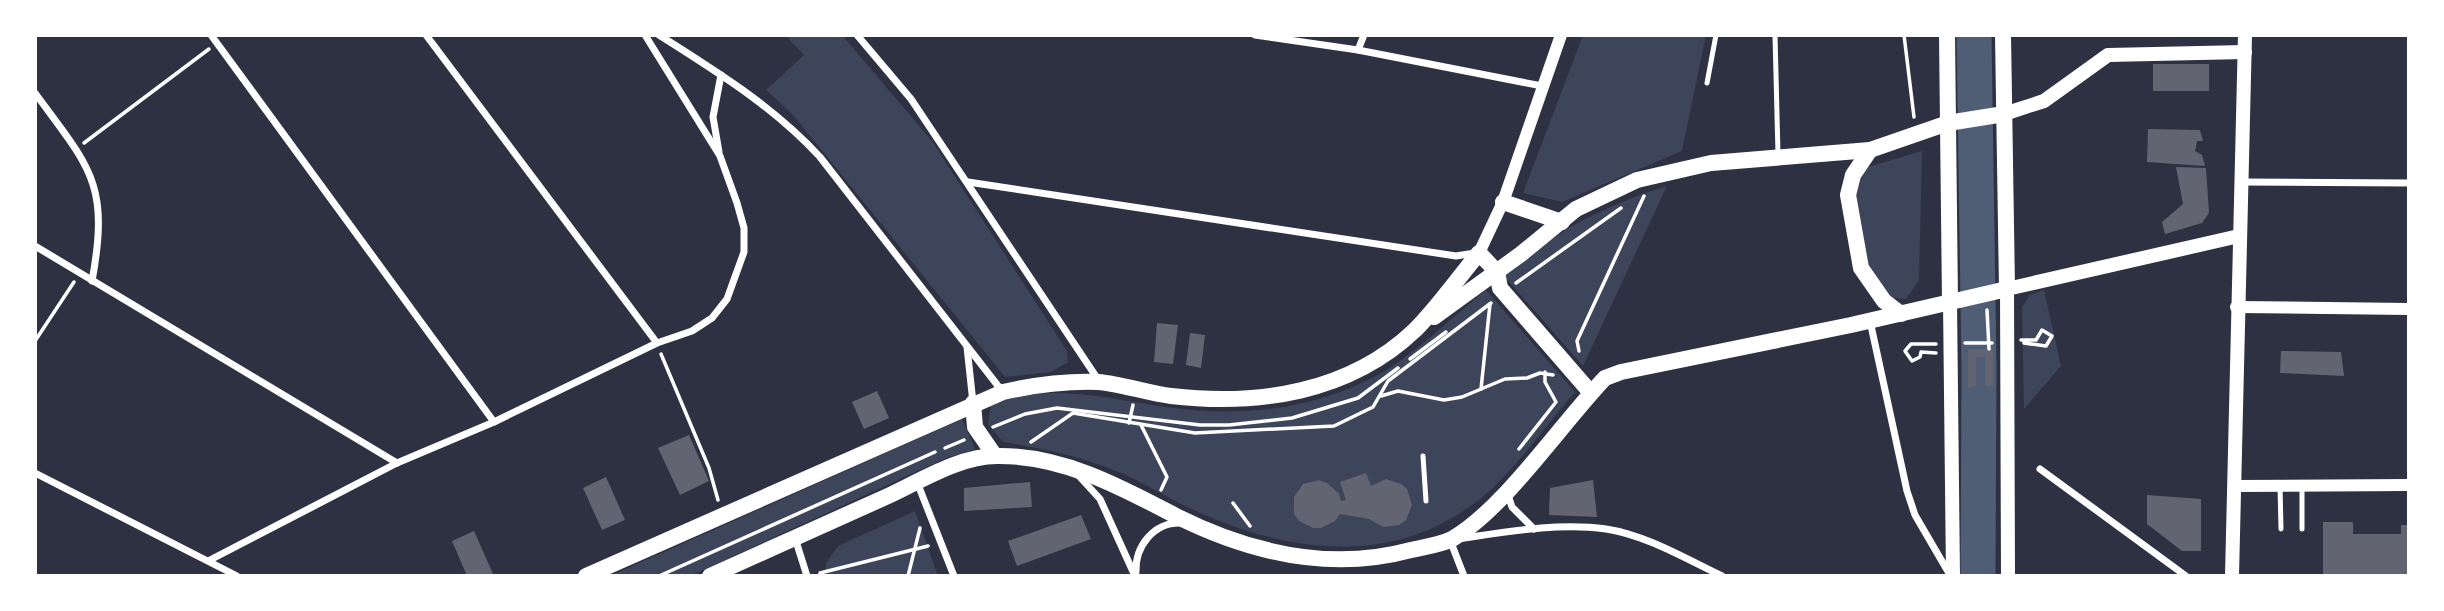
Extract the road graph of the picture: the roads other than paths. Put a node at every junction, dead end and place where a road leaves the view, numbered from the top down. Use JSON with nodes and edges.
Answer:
{"nodes":[{"id":1,"x":211,"y":35,"type":"edge"},
{"id":2,"x":426,"y":35,"type":"edge"},
{"id":3,"x":645,"y":35,"type":"edge"},
{"id":4,"x":659,"y":35,"type":"edge"},
{"id":5,"x":857,"y":35,"type":"edge"},
{"id":6,"x":1255,"y":35,"type":"edge"},
{"id":7,"x":1364,"y":35,"type":"edge"},
{"id":8,"x":1561,"y":35,"type":"edge"},
{"id":9,"x":1716,"y":35,"type":"edge"},
{"id":10,"x":1775,"y":35,"type":"edge"},
{"id":11,"x":1947,"y":35,"type":"edge"},
{"id":12,"x":2003,"y":35,"type":"edge"},
{"id":13,"x":2245,"y":35,"type":"edge"},
{"id":14,"x":1358,"y":50,"type":"junction"},
{"id":15,"x":2245,"y":52,"type":"junction"},
{"id":16,"x":722,"y":75,"type":"junction"},
{"id":17,"x":1707,"y":83,"type":"dead end"},
{"id":18,"x":1542,"y":86,"type":"junction"},
{"id":19,"x":35,"y":93,"type":"edge"},
{"id":20,"x":2004,"y":114,"type":"junction"},
{"id":21,"x":1948,"y":123,"type":"junction"},
{"id":22,"x":1870,"y":150,"type":"junction"},
{"id":23,"x":720,"y":156,"type":"junction"},
{"id":24,"x":1778,"y":159,"type":"junction"},
{"id":25,"x":968,"y":182,"type":"junction"},
{"id":26,"x":2240,"y":182,"type":"junction"},
{"id":27,"x":2409,"y":183,"type":"edge"},
{"id":28,"x":1503,"y":202,"type":"junction"},
{"id":29,"x":1562,"y":222,"type":"junction"},
{"id":30,"x":2239,"y":236,"type":"junction"},
{"id":31,"x":35,"y":246,"type":"edge"},
{"id":32,"x":1479,"y":253,"type":"junction"},
{"id":33,"x":1497,"y":272,"type":"junction"},
{"id":34,"x":92,"y":281,"type":"junction"},
{"id":35,"x":2007,"y":289,"type":"junction"},
{"id":36,"x":1958,"y":300,"type":"junction"},
{"id":37,"x":2236,"y":307,"type":"junction"},
{"id":38,"x":2409,"y":309,"type":"edge"},
{"id":39,"x":1901,"y":314,"type":"junction"},
{"id":40,"x":1870,"y":320,"type":"junction"},
{"id":41,"x":1412,"y":333,"type":"junction"},
{"id":42,"x":657,"y":343,"type":"junction"},
{"id":43,"x":967,"y":346,"type":"junction"},
{"id":44,"x":1100,"y":382,"type":"junction"},
{"id":45,"x":1003,"y":392,"type":"junction"},
{"id":46,"x":1591,"y":393,"type":"junction"},
{"id":47,"x":973,"y":403,"type":"junction"},
{"id":48,"x":494,"y":422,"type":"junction"},
{"id":49,"x":995,"y":456,"type":"junction"},
{"id":50,"x":1423,"y":456,"type":"dead end"},
{"id":51,"x":397,"y":463,"type":"junction"},
{"id":52,"x":1070,"y":468,"type":"junction"},
{"id":53,"x":2040,"y":469,"type":"dead end"},
{"id":54,"x":35,"y":473,"type":"edge"},
{"id":55,"x":917,"y":482,"type":"junction"},
{"id":56,"x":2409,"y":485,"type":"edge"},
{"id":57,"x":2234,"y":486,"type":"junction"},
{"id":58,"x":2280,"y":486,"type":"junction"},
{"id":59,"x":2302,"y":486,"type":"junction"},
{"id":60,"x":1506,"y":491,"type":"junction"},
{"id":61,"x":1426,"y":501,"type":"dead end"},
{"id":62,"x":1191,"y":523,"type":"junction"},
{"id":63,"x":1534,"y":529,"type":"junction"},
{"id":64,"x":2281,"y":529,"type":"dead end"},
{"id":65,"x":2302,"y":529,"type":"dead end"},
{"id":66,"x":796,"y":538,"type":"junction"},
{"id":67,"x":1450,"y":540,"type":"junction"},
{"id":68,"x":210,"y":560,"type":"junction"},
{"id":69,"x":237,"y":576,"type":"edge"},
{"id":70,"x":586,"y":576,"type":"edge"},
{"id":71,"x":709,"y":576,"type":"edge"},
{"id":72,"x":808,"y":576,"type":"edge"},
{"id":73,"x":954,"y":576,"type":"edge"},
{"id":74,"x":1135,"y":576,"type":"edge"},
{"id":75,"x":1464,"y":576,"type":"edge"},
{"id":76,"x":1721,"y":576,"type":"edge"},
{"id":77,"x":1952,"y":576,"type":"edge"},
{"id":78,"x":2008,"y":576,"type":"edge"},
{"id":79,"x":2186,"y":576,"type":"edge"},
{"id":80,"x":2232,"y":576,"type":"edge"}],
"edges":[{"from":1,"to":48,"type":"street"},
{"from":2,"to":42,"type":"street"},
{"from":3,"to":23,"type":"street"},
{"from":4,"to":16,"type":"street"},
{"from":5,"to":25,"type":"street"},
{"from":6,"to":14,"type":"street"},
{"from":7,"to":14,"type":"street"},
{"from":8,"to":18,"type":"street"},
{"from":9,"to":17,"type":"lane"},
{"from":10,"to":24,"type":"lane"},
{"from":11,"to":21,"type":"main road"},
{"from":12,"to":20,"type":"main road"},
{"from":13,"to":15,"type":"main road"},
{"from":14,"to":18,"type":"street"},
{"from":15,"to":20,"type":"main road"},
{"from":15,"to":26,"type":"main road"},
{"from":16,"to":23,"type":"street"},
{"from":16,"to":43,"type":"street"},
{"from":18,"to":28,"type":"street"},
{"from":19,"to":34,"type":"street"},
{"from":20,"to":21,"type":"main road"},
{"from":20,"to":35,"type":"main road"},
{"from":21,"to":22,"type":"main road"},
{"from":21,"to":36,"type":"main road"},
{"from":22,"to":24,"type":"main road"},
{"from":22,"to":39,"type":"main road"},
{"from":23,"to":42,"type":"street"},
{"from":24,"to":29,"type":"main road"},
{"from":25,"to":32,"type":"street"},
{"from":25,"to":44,"type":"street"},
{"from":26,"to":27,"type":"street"},
{"from":26,"to":30,"type":"main road"},
{"from":28,"to":29,"type":"main road"},
{"from":28,"to":32,"type":"street"},
{"from":29,"to":33,"type":"main road"},
{"from":30,"to":35,"type":"main road"},
{"from":30,"to":37,"type":"main road"},
{"from":31,"to":34,"type":"street"},
{"from":32,"to":33,"type":"main road"},
{"from":32,"to":41,"type":"main road"},
{"from":33,"to":41,"type":"main road"},
{"from":33,"to":46,"type":"main road"},
{"from":34,"to":51,"type":"street"},
{"from":35,"to":36,"type":"main road"},
{"from":35,"to":78,"type":"main road"},
{"from":36,"to":39,"type":"main road"},
{"from":36,"to":77,"type":"main road"},
{"from":37,"to":38,"type":"street"},
{"from":37,"to":57,"type":"main road"},
{"from":39,"to":40,"type":"main road"},
{"from":40,"to":46,"type":"main road"},
{"from":40,"to":77,"type":"street"},
{"from":41,"to":44,"type":"main road"},
{"from":42,"to":48,"type":"street"},
{"from":43,"to":45,"type":"street"},
{"from":43,"to":47,"type":"street"},
{"from":44,"to":45,"type":"main road"},
{"from":45,"to":47,"type":"main road"},
{"from":46,"to":60,"type":"main road"},
{"from":47,"to":49,"type":"main road"},
{"from":47,"to":70,"type":"main road"},
{"from":48,"to":51,"type":"street"},
{"from":49,"to":52,"type":"main road"},
{"from":49,"to":55,"type":"main road"},
{"from":50,"to":61,"type":"lane"},
{"from":51,"to":68,"type":"street"},
{"from":52,"to":62,"type":"main road"},
{"from":52,"to":74,"type":"street"},
{"from":53,"to":79,"type":"street"},
{"from":54,"to":68,"type":"street"},
{"from":55,"to":66,"type":"main road"},
{"from":55,"to":73,"type":"street"},
{"from":56,"to":59,"type":"street"},
{"from":57,"to":58,"type":"street"},
{"from":57,"to":80,"type":"main road"},
{"from":58,"to":59,"type":"street"},
{"from":58,"to":64,"type":"lane"},
{"from":59,"to":65,"type":"lane"},
{"from":60,"to":63,"type":"street"},
{"from":60,"to":67,"type":"main road"},
{"from":62,"to":67,"type":"main road"},
{"from":62,"to":74,"type":"street"},
{"from":63,"to":67,"type":"street"},
{"from":63,"to":76,"type":"street"},
{"from":66,"to":71,"type":"main road"},
{"from":66,"to":72,"type":"street"},
{"from":67,"to":75,"type":"street"},
{"from":68,"to":69,"type":"street"}]}
